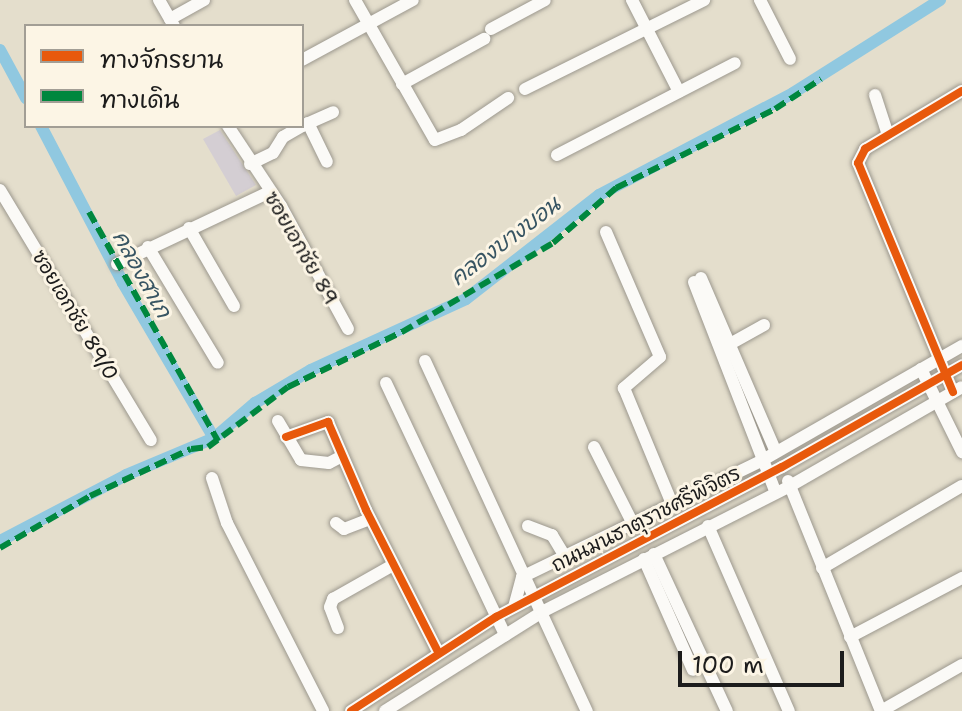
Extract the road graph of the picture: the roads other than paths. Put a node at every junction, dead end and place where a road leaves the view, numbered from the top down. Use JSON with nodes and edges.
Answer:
{"nodes":[{"id":1,"x":159,"y":0,"type":"edge"},
{"id":2,"x":204,"y":0,"type":"edge"},
{"id":3,"x":355,"y":0,"type":"edge"},
{"id":4,"x":413,"y":0,"type":"edge"},
{"id":5,"x":545,"y":0,"type":"edge"},
{"id":6,"x":632,"y":0,"type":"edge"},
{"id":7,"x":704,"y":0,"type":"edge"},
{"id":8,"x":760,"y":0,"type":"edge"},
{"id":9,"x":172,"y":22,"type":"edge"},
{"id":10,"x":369,"y":24,"type":"junction"},
{"id":11,"x":646,"y":29,"type":"junction"},
{"id":12,"x":304,"y":59,"type":"edge"},
{"id":13,"x":790,"y":59,"type":"dead end"},
{"id":14,"x":735,"y":63,"type":"dead end"},
{"id":15,"x":402,"y":84,"type":"junction"},
{"id":16,"x":525,"y":89,"type":"dead end"},
{"id":17,"x":962,"y":91,"type":"edge"},
{"id":18,"x":679,"y":92,"type":"junction"},
{"id":19,"x":875,"y":95,"type":"dead end"},
{"id":20,"x":508,"y":98,"type":"dead end"},
{"id":21,"x":333,"y":112,"type":"dead end"},
{"id":22,"x":304,"y":125,"type":"edge"},
{"id":23,"x":229,"y":128,"type":"edge"},
{"id":24,"x":299,"y":128,"type":"edge"},
{"id":25,"x":888,"y":135,"type":"junction"},
{"id":26,"x":557,"y":155,"type":"dead end"},
{"id":27,"x":327,"y":162,"type":"dead end"},
{"id":28,"x":250,"y":164,"type":"junction"},
{"id":29,"x":0,"y":190,"type":"edge"},
{"id":30,"x":269,"y":192,"type":"junction"},
{"id":31,"x":189,"y":228,"type":"junction"},
{"id":32,"x":606,"y":232,"type":"dead end"},
{"id":33,"x":148,"y":247,"type":"junction"},
{"id":34,"x":117,"y":264,"type":"dead end"},
{"id":35,"x":234,"y":306,"type":"dead end"},
{"id":36,"x":764,"y":325,"type":"dead end"},
{"id":37,"x":348,"y":329,"type":"dead end"},
{"id":38,"x":730,"y":344,"type":"junction"},
{"id":39,"x":962,"y":346,"type":"edge"},
{"id":40,"x":425,"y":361,"type":"dead end"},
{"id":41,"x":936,"y":361,"type":"junction"},
{"id":42,"x":218,"y":363,"type":"dead end"},
{"id":43,"x":962,"y":365,"type":"edge"},
{"id":44,"x":921,"y":369,"type":"junction"},
{"id":45,"x":944,"y":376,"type":"junction"},
{"id":46,"x":386,"y":383,"type":"dead end"},
{"id":47,"x":929,"y":385,"type":"junction"},
{"id":48,"x":958,"y":390,"type":"edge"},
{"id":49,"x":939,"y":401,"type":"junction"},
{"id":50,"x":278,"y":421,"type":"dead end"},
{"id":51,"x":286,"y":437,"type":"junction"},
{"id":52,"x":151,"y":440,"type":"dead end"},
{"id":53,"x":594,"y":447,"type":"dead end"},
{"id":54,"x":776,"y":452,"type":"junction"},
{"id":55,"x":962,"y":452,"type":"edge"},
{"id":56,"x":342,"y":456,"type":"junction"},
{"id":57,"x":761,"y":461,"type":"junction"},
{"id":58,"x":782,"y":467,"type":"junction"},
{"id":59,"x":768,"y":474,"type":"junction"},
{"id":60,"x":212,"y":478,"type":"dead end"},
{"id":61,"x":790,"y":486,"type":"junction"},
{"id":62,"x":962,"y":486,"type":"edge"},
{"id":63,"x":776,"y":493,"type":"junction"},
{"id":64,"x":672,"y":504,"type":"junction"},
{"id":65,"x":370,"y":519,"type":"junction"},
{"id":66,"x":632,"y":522,"type":"junction"},
{"id":67,"x":336,"y":523,"type":"dead end"},
{"id":68,"x":528,"y":526,"type":"dead end"},
{"id":69,"x":708,"y":526,"type":"junction"},
{"id":70,"x":564,"y":555,"type":"junction"},
{"id":71,"x":649,"y":557,"type":"junction"},
{"id":72,"x":393,"y":565,"type":"junction"},
{"id":73,"x":822,"y":568,"type":"junction"},
{"id":74,"x":522,"y":577,"type":"junction"},
{"id":75,"x":962,"y":578,"type":"edge"},
{"id":76,"x":534,"y":596,"type":"junction"},
{"id":77,"x":514,"y":607,"type":"junction"},
{"id":78,"x":542,"y":612,"type":"junction"},
{"id":79,"x":496,"y":617,"type":"junction"},
{"id":80,"x":338,"y":628,"type":"dead end"},
{"id":81,"x":505,"y":635,"type":"junction"},
{"id":82,"x":850,"y":637,"type":"junction"},
{"id":83,"x":442,"y":650,"type":"junction"},
{"id":84,"x":458,"y":664,"type":"junction"},
{"id":85,"x":962,"y":665,"type":"edge"},
{"id":86,"x":693,"y":670,"type":"dead end"},
{"id":87,"x":406,"y":705,"type":"edge"},
{"id":88,"x":320,"y":707,"type":"edge"},
{"id":89,"x":304,"y":711,"type":"edge"},
{"id":90,"x":351,"y":711,"type":"edge"},
{"id":91,"x":385,"y":711,"type":"edge"},
{"id":92,"x":587,"y":711,"type":"edge"},
{"id":93,"x":727,"y":711,"type":"edge"},
{"id":94,"x":789,"y":711,"type":"edge"},
{"id":95,"x":881,"y":711,"type":"edge"}],
"edges":[{"from":1,"to":9,"type":"street"},
{"from":2,"to":9,"type":"street"},
{"from":3,"to":10,"type":"street"},
{"from":4,"to":10,"type":"street"},
{"from":5,"to":15,"type":"street"},
{"from":6,"to":11,"type":"street"},
{"from":7,"to":11,"type":"street"},
{"from":8,"to":13,"type":"street"},
{"from":10,"to":12,"type":"street"},
{"from":10,"to":15,"type":"street"},
{"from":11,"to":16,"type":"street"},
{"from":11,"to":18,"type":"street"},
{"from":14,"to":18,"type":"street"},
{"from":15,"to":20,"type":"street"},
{"from":17,"to":25,"type":"street"},
{"from":18,"to":26,"type":"street"},
{"from":19,"to":25,"type":"street"},
{"from":21,"to":22,"type":"street"},
{"from":22,"to":27,"type":"street"},
{"from":23,"to":28,"type":"street","name":"ซอยเอกชัย 89"},
{"from":24,"to":28,"type":"street"},
{"from":25,"to":41,"type":"street"},
{"from":28,"to":30,"type":"street","name":"ซอยเอกชัย 89"},
{"from":29,"to":52,"type":"street","name":"ซอยเอกชัย 89/0"},
{"from":30,"to":31,"type":"street"},
{"from":30,"to":37,"type":"street","name":"ซอยเอกชัย 89"},
{"from":31,"to":33,"type":"street"},
{"from":31,"to":35,"type":"street"},
{"from":32,"to":64,"type":"street"},
{"from":33,"to":34,"type":"street"},
{"from":33,"to":42,"type":"street"},
{"from":36,"to":38,"type":"street"},
{"from":38,"to":54,"type":"street"},
{"from":38,"to":57,"type":"street"},
{"from":39,"to":41,"type":"street","name":"ถนนมนธาตุราชศรีพิจิตร"},
{"from":40,"to":74,"type":"street"},
{"from":41,"to":44,"type":"street","name":"ถนนมนธาตุราชศรีพิจิตร"},
{"from":41,"to":45,"type":"street"},
{"from":43,"to":45,"type":"street","name":"ถนนมนธาตุราชศรีพิจิตร"},
{"from":44,"to":47,"type":"street"},
{"from":44,"to":54,"type":"street","name":"ถนนมนธาตุราชศรีพิจิตร"},
{"from":45,"to":47,"type":"street","name":"ถนนมนธาตุราชศรีพิจิตร"},
{"from":45,"to":48,"type":"street"},
{"from":46,"to":79,"type":"street"},
{"from":47,"to":49,"type":"street"},
{"from":47,"to":58,"type":"street","name":"ถนนมนธาตุราชศรีพิจิตร"},
{"from":48,"to":49,"type":"street","name":"ถนนมนธาตุราชศรีพิจิตร"},
{"from":49,"to":55,"type":"street"},
{"from":49,"to":61,"type":"street","name":"ถนนมนธาตุราชศรีพิจิตร"},
{"from":50,"to":51,"type":"street"},
{"from":51,"to":56,"type":"street"},
{"from":51,"to":56,"type":"street"},
{"from":53,"to":66,"type":"street"},
{"from":54,"to":57,"type":"street","name":"ถนนมนธาตุราชศรีพิจิตร"},
{"from":56,"to":65,"type":"street"},
{"from":57,"to":59,"type":"street"},
{"from":57,"to":64,"type":"street","name":"ถนนมนธาตุราชศรีพิจิตร"},
{"from":58,"to":59,"type":"street","name":"ถนนมนธาตุราชศรีพิจิตร"},
{"from":58,"to":61,"type":"street"},
{"from":59,"to":63,"type":"street"},
{"from":59,"to":76,"type":"street","name":"ถนนมนธาตุราชศรีพิจิตร"},
{"from":60,"to":88,"type":"street"},
{"from":61,"to":63,"type":"street","name":"ถนนมนธาตุราชศรีพิจิตร"},
{"from":61,"to":73,"type":"street"},
{"from":62,"to":73,"type":"street"},
{"from":63,"to":69,"type":"street","name":"ถนนมนธาตุราชศรีพิจิตร"},
{"from":64,"to":66,"type":"street","name":"ถนนมนธาตุราชศรีพิจิตร"},
{"from":65,"to":67,"type":"street"},
{"from":65,"to":72,"type":"street"},
{"from":66,"to":70,"type":"street","name":"ถนนมนธาตุราชศรีพิจิตร"},
{"from":68,"to":70,"type":"street"},
{"from":69,"to":71,"type":"street","name":"ถนนมนธาตุราชศรีพิจิตร"},
{"from":69,"to":94,"type":"street"},
{"from":70,"to":74,"type":"street","name":"ถนนมนธาตุราชศรีพิจิตร"},
{"from":71,"to":78,"type":"street","name":"ถนนมนธาตุราชศรีพิจิตร"},
{"from":71,"to":86,"type":"street"},
{"from":71,"to":93,"type":"street"},
{"from":72,"to":80,"type":"street"},
{"from":72,"to":83,"type":"street"},
{"from":73,"to":82,"type":"street"},
{"from":74,"to":76,"type":"street"},
{"from":74,"to":77,"type":"street"},
{"from":75,"to":82,"type":"street"},
{"from":76,"to":77,"type":"street","name":"ถนนมนธาตุราชศรีพิจิตร"},
{"from":76,"to":78,"type":"street"},
{"from":77,"to":79,"type":"street","name":"ถนนมนธาตุราชศรีพิจิตร"},
{"from":78,"to":81,"type":"street","name":"ถนนมนธาตุราชศรีพิจิตร"},
{"from":78,"to":92,"type":"street"},
{"from":79,"to":81,"type":"street"},
{"from":79,"to":83,"type":"street","name":"ถนนมนธาตุราชศรีพิจิตร"},
{"from":81,"to":84,"type":"street","name":"ถนนมนธาตุราชศรีพิจิตร"},
{"from":82,"to":95,"type":"street"},
{"from":83,"to":84,"type":"street"},
{"from":83,"to":90,"type":"street","name":"ถนนมนธาตุราชศรีพิจิตร"},
{"from":84,"to":87,"type":"street","name":"ถนนมนธาตุราชศรีพิจิตร"},
{"from":85,"to":95,"type":"street"},
{"from":87,"to":91,"type":"street","name":"ถนนมนธาตุราชศรีพิจิตร"},
{"from":88,"to":89,"type":"street"}]}
